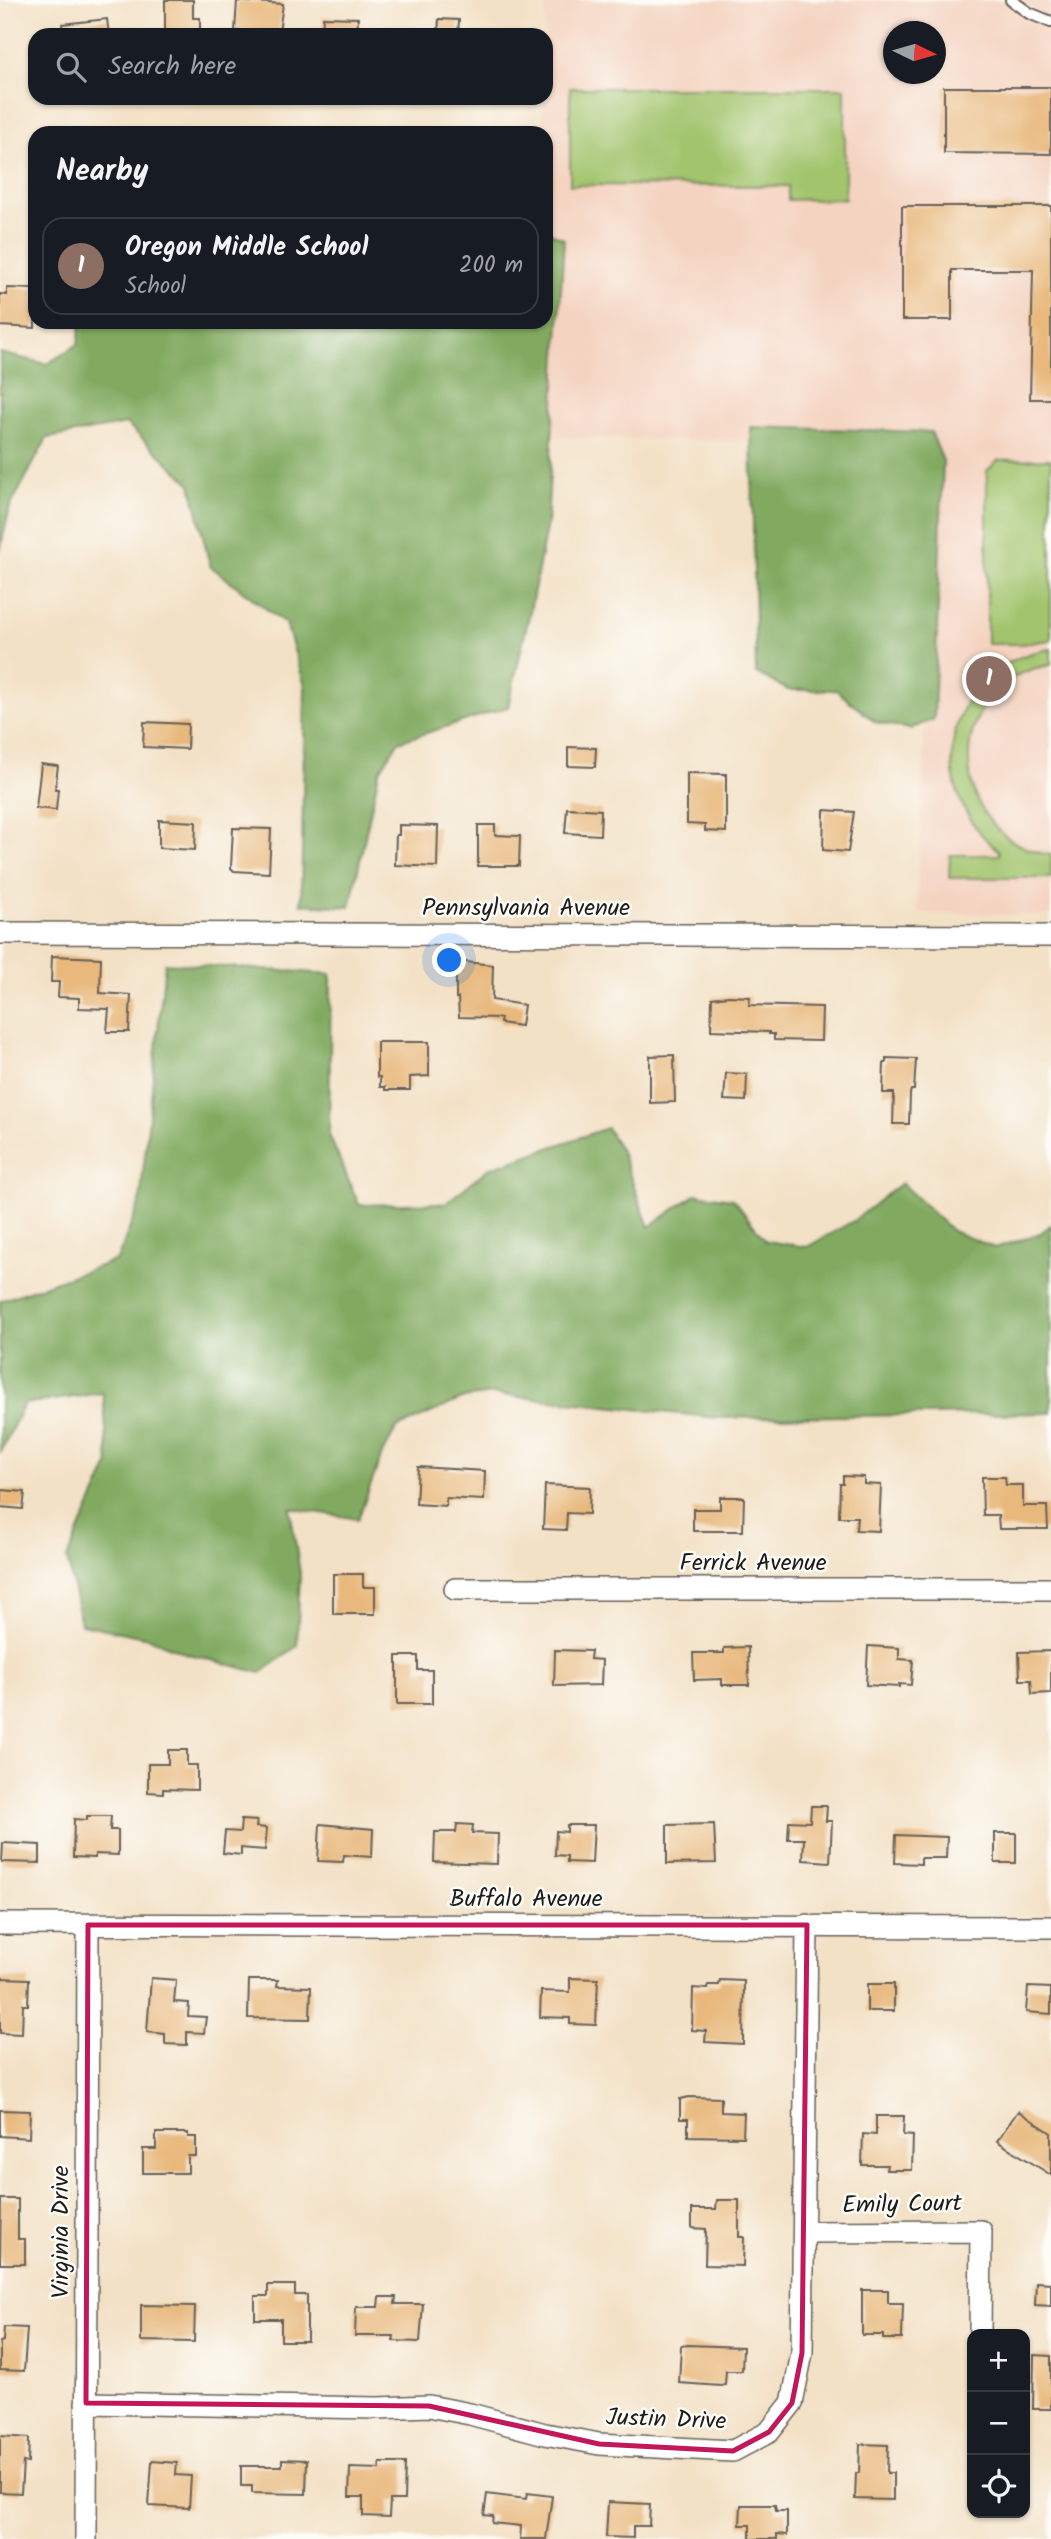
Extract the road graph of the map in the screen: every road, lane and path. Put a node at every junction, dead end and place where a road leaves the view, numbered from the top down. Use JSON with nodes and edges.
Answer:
{"nodes":[{"id":1,"x":1011,"y":0,"type":"edge"},
{"id":2,"x":1051,"y":22,"type":"edge"},
{"id":3,"x":0,"y":933,"type":"edge"},
{"id":4,"x":1051,"y":936,"type":"edge"},
{"id":5,"x":455,"y":1589,"type":"dead end"},
{"id":6,"x":1051,"y":1589,"type":"edge"},
{"id":7,"x":0,"y":1924,"type":"edge"},
{"id":8,"x":88,"y":1924,"type":"junction"},
{"id":9,"x":807,"y":1925,"type":"junction"},
{"id":10,"x":1051,"y":1927,"type":"edge"},
{"id":11,"x":805,"y":2232,"type":"junction"},
{"id":12,"x":980,"y":2329,"type":"edge"},
{"id":13,"x":86,"y":2403,"type":"junction"},
{"id":14,"x":86,"y":2539,"type":"edge"}],
"edges":[{"from":1,"to":2,"type":"lane"},
{"from":3,"to":4,"type":"street","name":"Pennsylvania Avenue"},
{"from":5,"to":6,"type":"street","name":"Ferrick Avenue"},
{"from":7,"to":8,"type":"street","name":"Buffalo Avenue"},
{"from":8,"to":9,"type":"street","name":"Buffalo Avenue"},
{"from":8,"to":13,"type":"street","name":"Virginia Drive"},
{"from":9,"to":10,"type":"street","name":"Buffalo Avenue"},
{"from":9,"to":11,"type":"street","name":"Justin Drive"},
{"from":11,"to":12,"type":"street","name":"Emily Court"},
{"from":11,"to":13,"type":"street","name":"Justin Drive"},
{"from":13,"to":14,"type":"street","name":"Virginia Drive"}]}
